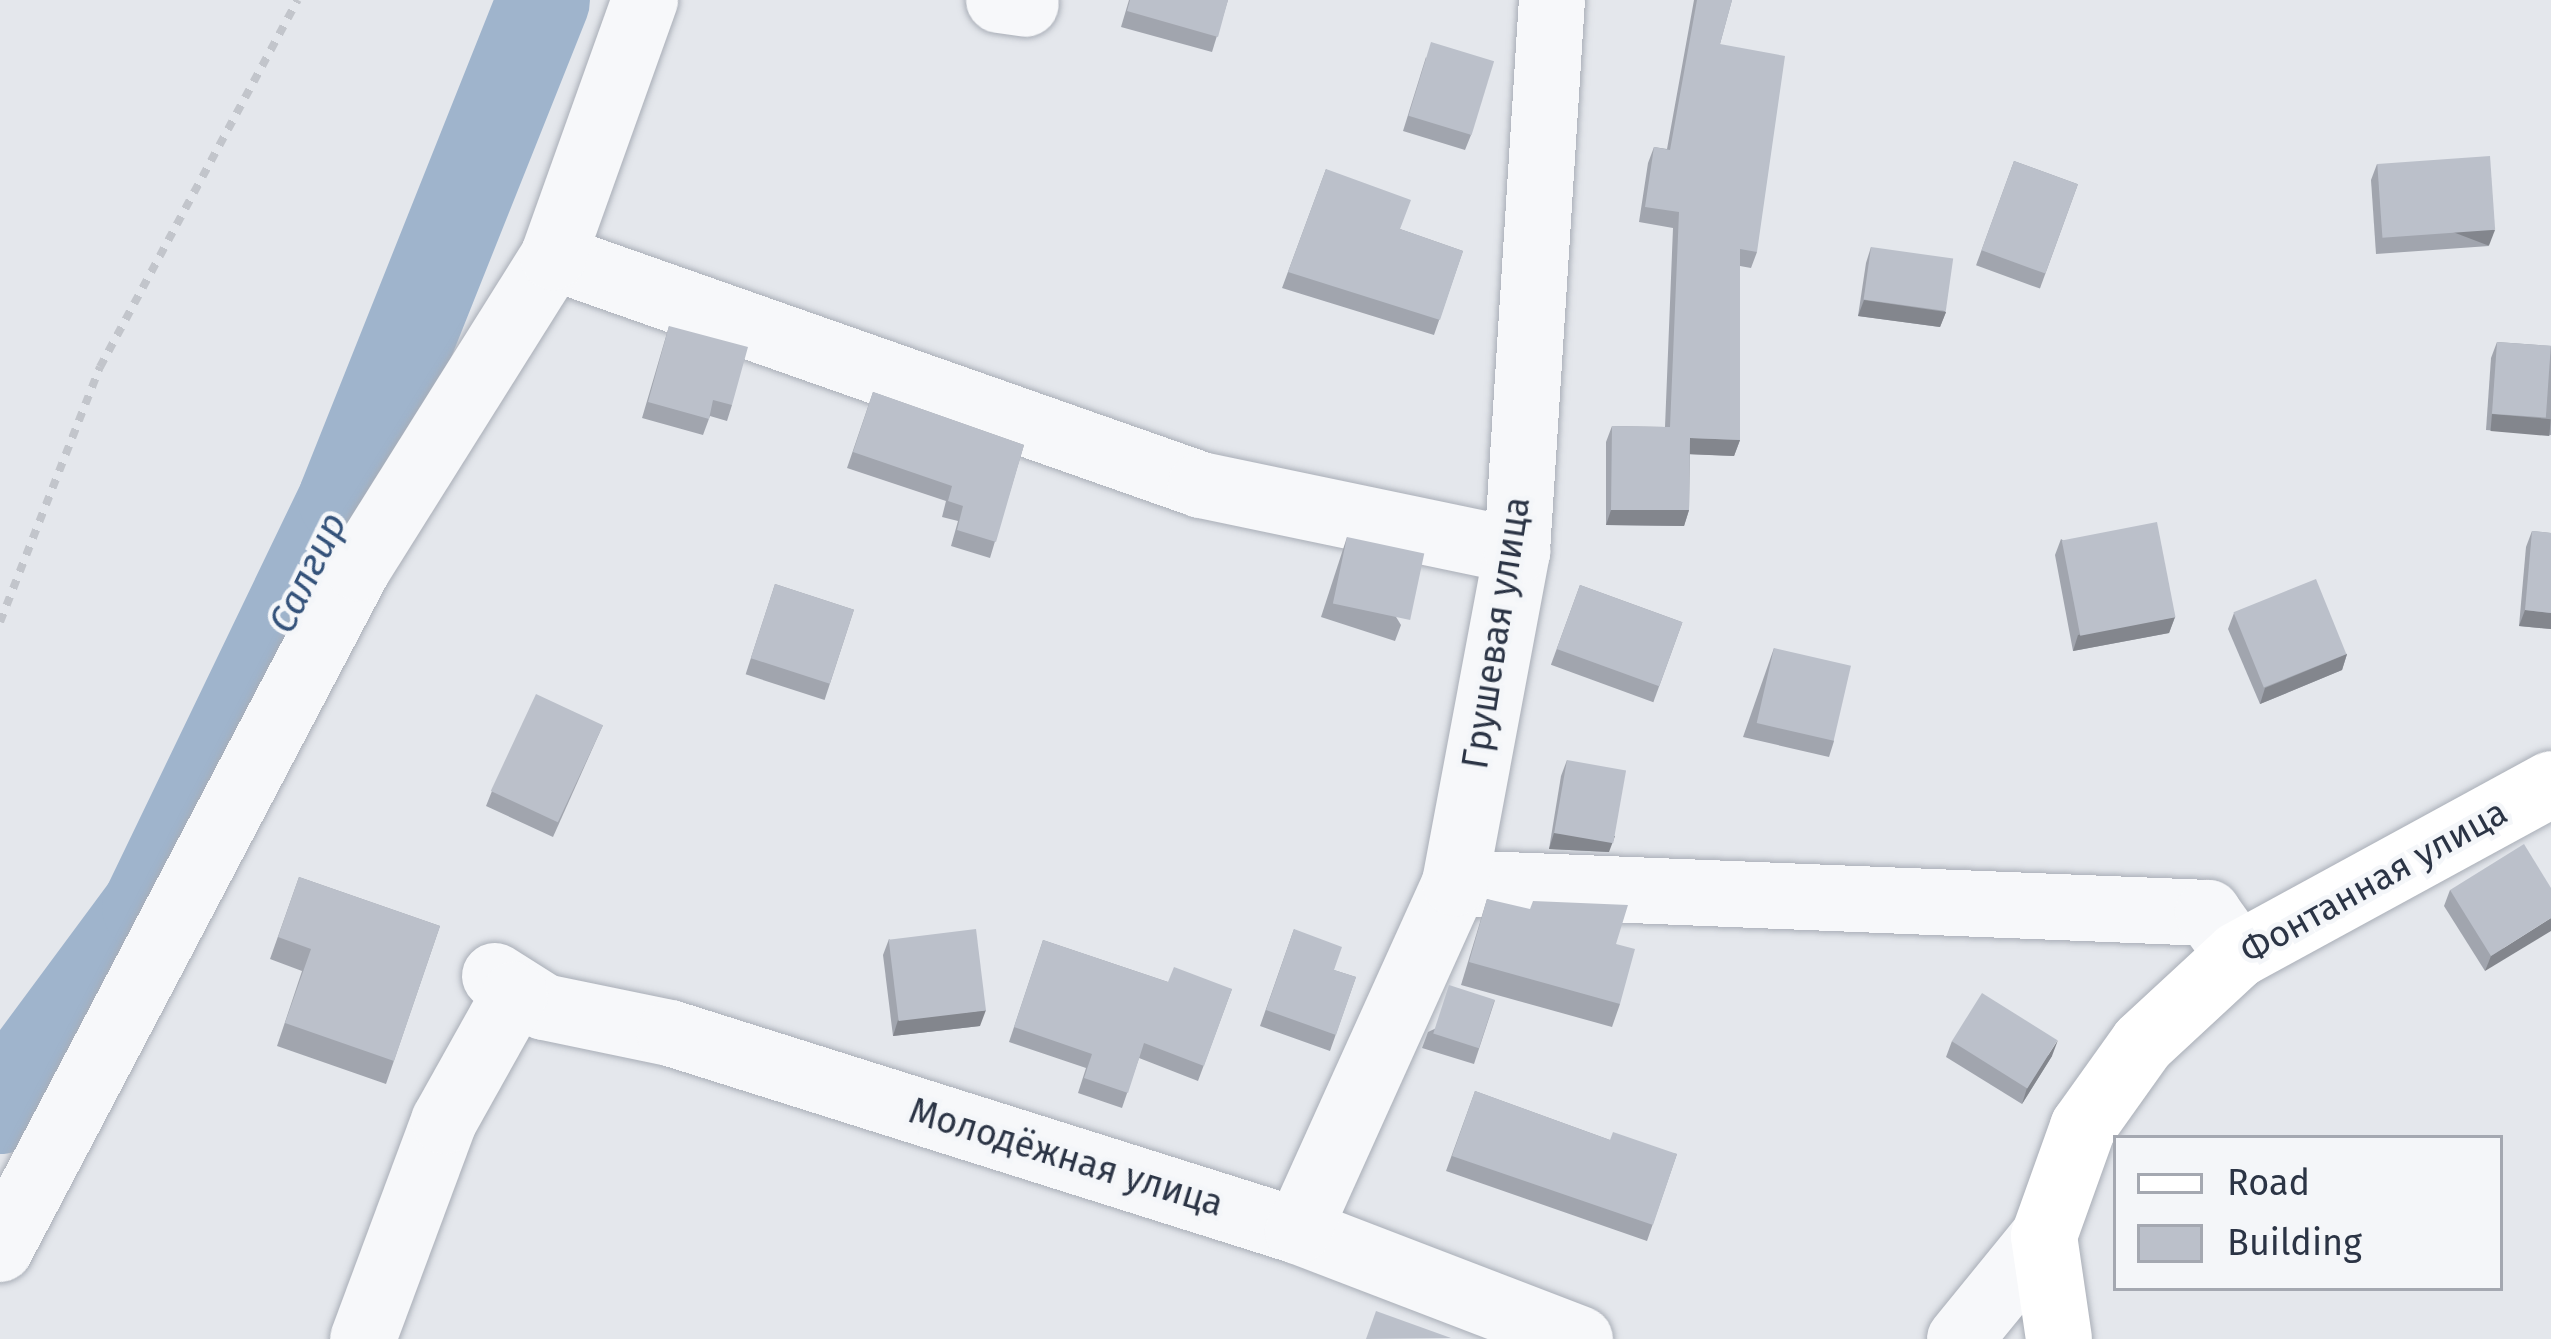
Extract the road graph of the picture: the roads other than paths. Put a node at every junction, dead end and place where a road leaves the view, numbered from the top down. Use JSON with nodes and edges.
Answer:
{"nodes":[{"id":1,"x":645,"y":0,"type":"edge"},
{"id":2,"x":1552,"y":0,"type":"edge"},
{"id":3,"x":553,"y":257,"type":"junction"},
{"id":4,"x":1517,"y":551,"type":"junction"},
{"id":5,"x":2551,"y":784,"type":"edge"},
{"id":6,"x":1455,"y":884,"type":"junction"},
{"id":7,"x":2238,"y":955,"type":"junction"},
{"id":8,"x":1298,"y":1231,"type":"junction"},
{"id":9,"x":2044,"y":1236,"type":"junction"},
{"id":10,"x":0,"y":1250,"type":"edge"},
{"id":11,"x":363,"y":1339,"type":"edge"},
{"id":12,"x":1580,"y":1339,"type":"edge"},
{"id":13,"x":1960,"y":1339,"type":"edge"},
{"id":14,"x":2060,"y":1339,"type":"edge"}],
"edges":[{"from":1,"to":3,"type":"street"},
{"from":2,"to":4,"type":"street","name":"Грушевая улица"},
{"from":3,"to":4,"type":"street"},
{"from":3,"to":10,"type":"street"},
{"from":4,"to":6,"type":"street","name":"Грушевая улица"},
{"from":5,"to":7,"type":"main road","name":"Фонтанная улица"},
{"from":6,"to":7,"type":"street"},
{"from":6,"to":8,"type":"street","name":"Грушевая улица"},
{"from":7,"to":9,"type":"main road","name":"Фонтанная улица"},
{"from":8,"to":11,"type":"street","name":"Молодёжная улица"},
{"from":8,"to":12,"type":"street","name":"Молодёжная улица"},
{"from":9,"to":13,"type":"street","name":"Фонтанная улица"},
{"from":9,"to":14,"type":"main road"}]}
